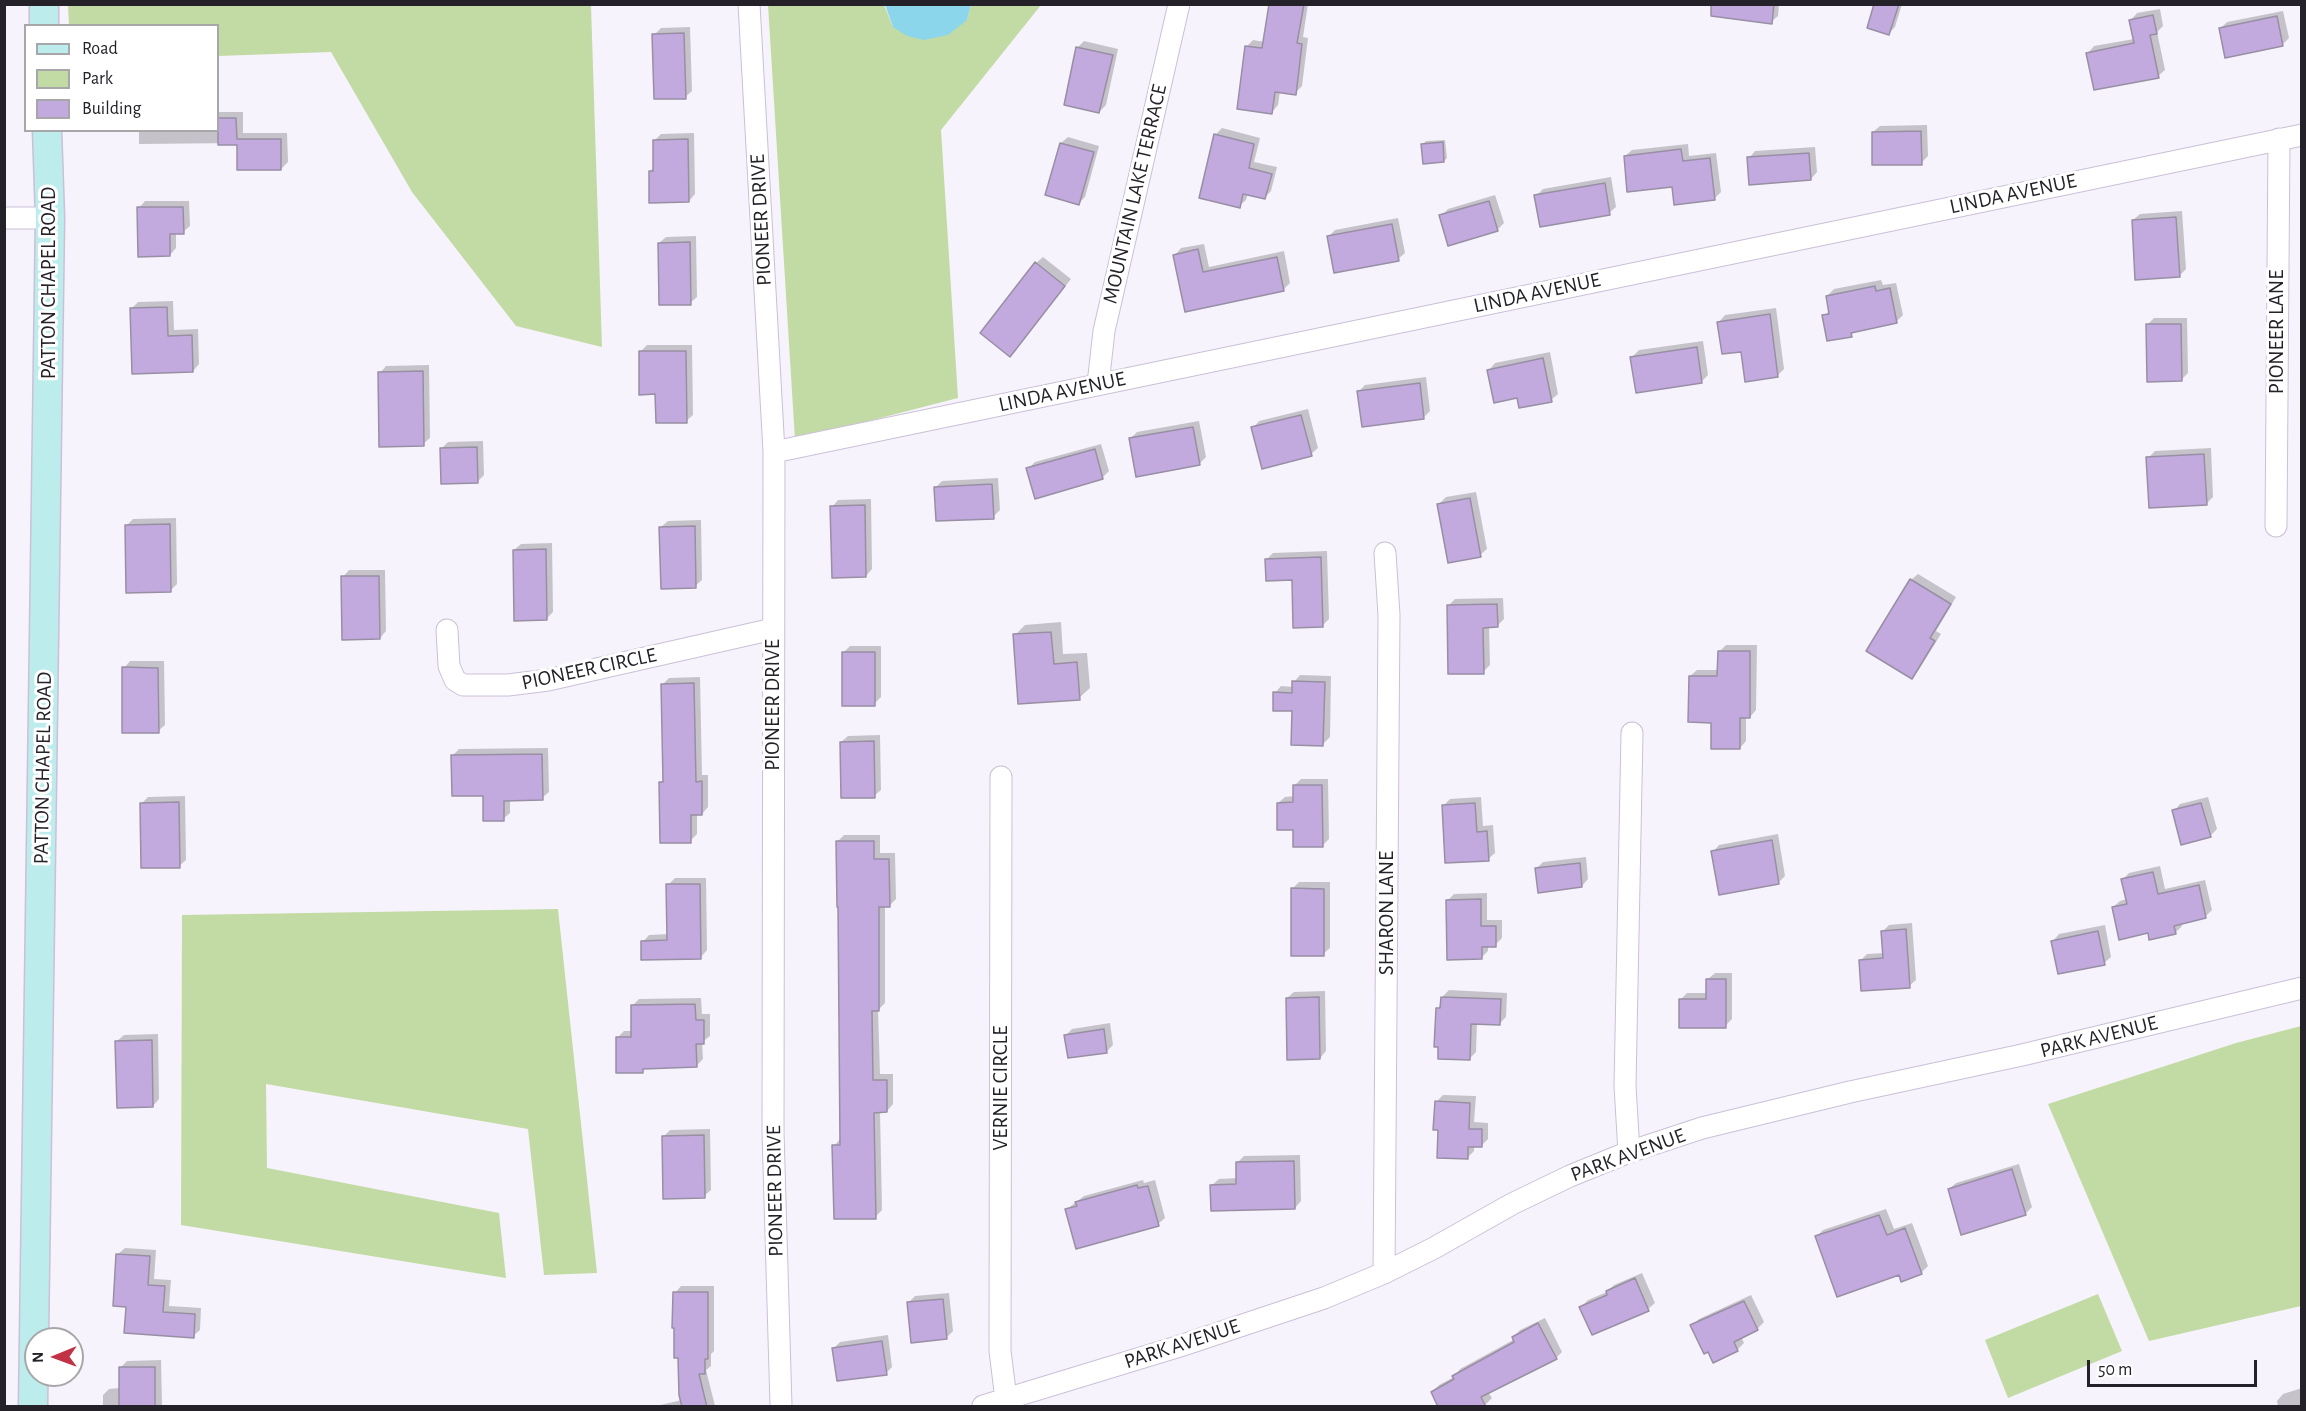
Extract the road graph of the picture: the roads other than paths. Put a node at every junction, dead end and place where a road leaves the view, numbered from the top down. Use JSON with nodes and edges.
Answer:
{"nodes":[{"id":1,"x":44,"y":4,"type":"edge"},
{"id":2,"x":748,"y":4,"type":"edge"},
{"id":3,"x":1179,"y":4,"type":"edge"},
{"id":4,"x":44,"y":24,"type":"edge"},
{"id":5,"x":47,"y":132,"type":"edge"},
{"id":6,"x":2301,"y":135,"type":"edge"},
{"id":7,"x":2279,"y":139,"type":"junction"},
{"id":8,"x":4,"y":218,"type":"edge"},
{"id":9,"x":50,"y":218,"type":"junction"},
{"id":10,"x":1098,"y":384,"type":"junction"},
{"id":11,"x":774,"y":453,"type":"junction"},
{"id":12,"x":2276,"y":526,"type":"dead end"},
{"id":13,"x":1385,"y":554,"type":"dead end"},
{"id":14,"x":773,"y":629,"type":"junction"},
{"id":15,"x":447,"y":630,"type":"dead end"},
{"id":16,"x":1632,"y":733,"type":"dead end"},
{"id":17,"x":1001,"y":777,"type":"dead end"},
{"id":18,"x":2301,"y":988,"type":"edge"},
{"id":19,"x":1629,"y":1152,"type":"junction"},
{"id":20,"x":1384,"y":1273,"type":"junction"},
{"id":21,"x":1006,"y":1399,"type":"junction"},
{"id":22,"x":33,"y":1407,"type":"edge"},
{"id":23,"x":781,"y":1407,"type":"edge"},
{"id":24,"x":983,"y":1407,"type":"edge"}],
"edges":[{"from":1,"to":4,"type":"street"},
{"from":2,"to":11,"type":"street","name":"PIONEER DRIVE"},
{"from":3,"to":10,"type":"street","name":"MOUNTAIN LAKE TERRACE"},
{"from":5,"to":9,"type":"street","name":"PATTON CHAPEL ROAD"},
{"from":6,"to":7,"type":"street","name":"LINDA AVENUE"},
{"from":7,"to":10,"type":"street","name":"LINDA AVENUE"},
{"from":7,"to":12,"type":"street","name":"PIONEER LANE"},
{"from":8,"to":9,"type":"street"},
{"from":9,"to":22,"type":"street","name":"PATTON CHAPEL ROAD"},
{"from":10,"to":11,"type":"street","name":"LINDA AVENUE"},
{"from":11,"to":14,"type":"street","name":"PIONEER DRIVE"},
{"from":13,"to":20,"type":"street","name":"SHARON LANE"},
{"from":14,"to":15,"type":"street","name":"PIONEER CIRCLE"},
{"from":14,"to":23,"type":"street","name":"PIONEER DRIVE"},
{"from":16,"to":19,"type":"street"},
{"from":17,"to":21,"type":"street","name":"VERNIE CIRCLE"},
{"from":18,"to":19,"type":"street","name":"PARK AVENUE"},
{"from":19,"to":20,"type":"street","name":"PARK AVENUE"},
{"from":20,"to":21,"type":"street","name":"PARK AVENUE"},
{"from":21,"to":24,"type":"street","name":"PARK AVENUE"}]}
